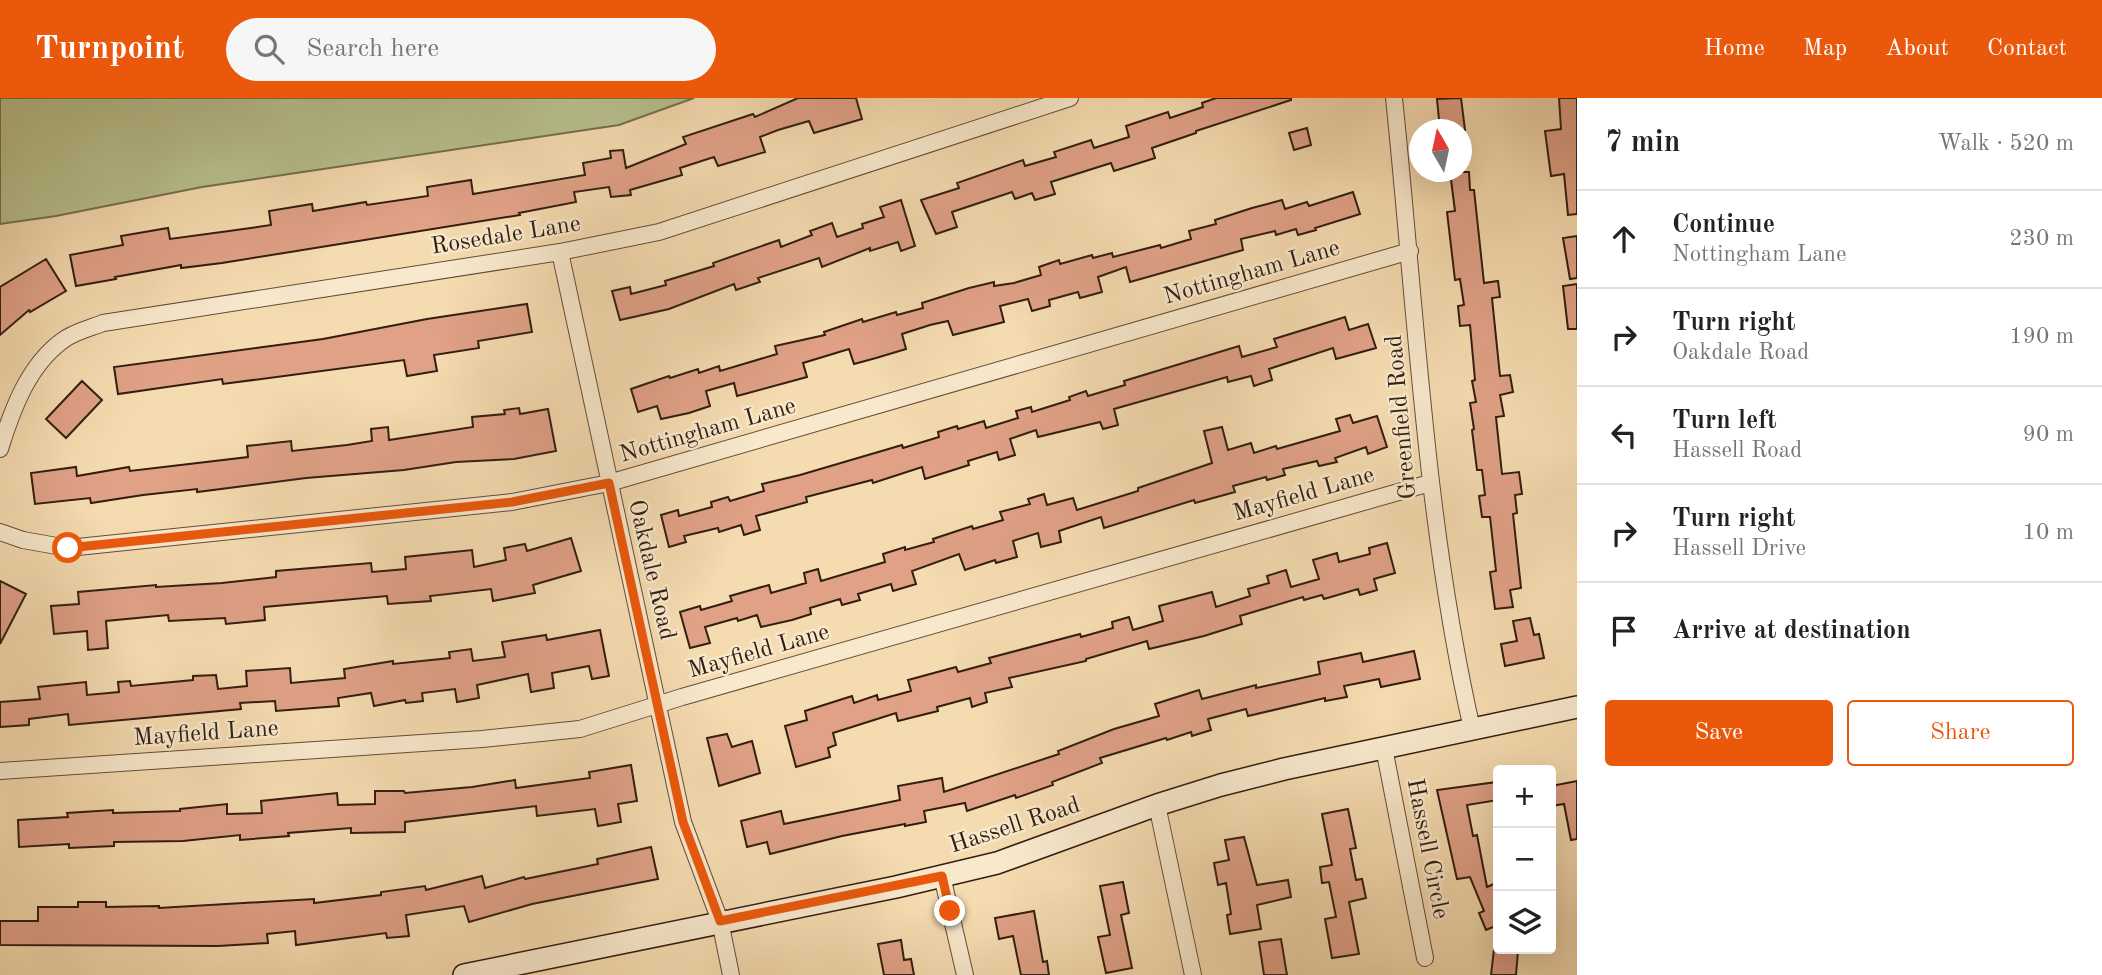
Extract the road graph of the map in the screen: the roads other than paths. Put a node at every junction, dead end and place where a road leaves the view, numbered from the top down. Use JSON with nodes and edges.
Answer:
{"nodes":[{"id":1,"x":1070,"y":98,"type":"edge"},
{"id":2,"x":1394,"y":98,"type":"edge"},
{"id":3,"x":1410,"y":251,"type":"junction"},
{"id":4,"x":560,"y":252,"type":"junction"},
{"id":5,"x":0,"y":449,"type":"edge"},
{"id":6,"x":609,"y":483,"type":"junction"},
{"id":7,"x":1430,"y":483,"type":"junction"},
{"id":8,"x":0,"y":532,"type":"edge"},
{"id":9,"x":658,"y":705,"type":"junction"},
{"id":10,"x":1577,"y":707,"type":"edge"},
{"id":11,"x":1472,"y":729,"type":"junction"},
{"id":12,"x":1384,"y":748,"type":"junction"},
{"id":13,"x":0,"y":771,"type":"edge"},
{"id":14,"x":1157,"y":805,"type":"junction"},
{"id":15,"x":942,"y":876,"type":"junction"},
{"id":16,"x":720,"y":921,"type":"junction"},
{"id":17,"x":1425,"y":958,"type":"dead end"},
{"id":18,"x":491,"y":973,"type":"edge"},
{"id":19,"x":464,"y":975,"type":"edge"},
{"id":20,"x":732,"y":975,"type":"edge"},
{"id":21,"x":965,"y":975,"type":"edge"},
{"id":22,"x":1193,"y":975,"type":"edge"}],
"edges":[{"from":1,"to":4,"type":"street","name":"Rosedale Lane"},
{"from":2,"to":3,"type":"street","name":"Greenfield Road"},
{"from":3,"to":6,"type":"street","name":"Nottingham Lane"},
{"from":3,"to":7,"type":"street","name":"Greenfield Road"},
{"from":4,"to":5,"type":"street","name":"Rosedale Lane"},
{"from":4,"to":6,"type":"street","name":"Oakdale Road"},
{"from":6,"to":8,"type":"street","name":"Nottingham Lane"},
{"from":6,"to":9,"type":"street","name":"Oakdale Road"},
{"from":7,"to":9,"type":"street","name":"Mayfield Lane"},
{"from":7,"to":11,"type":"street","name":"Greenfield Road"},
{"from":9,"to":13,"type":"street","name":"Mayfield Lane"},
{"from":9,"to":16,"type":"street","name":"Oakdale Road"},
{"from":10,"to":11,"type":"street","name":"Hassell Road"},
{"from":11,"to":12,"type":"street","name":"Hassell Road"},
{"from":12,"to":14,"type":"street","name":"Hassell Road"},
{"from":12,"to":17,"type":"street","name":"Hassell Circle"},
{"from":14,"to":15,"type":"street","name":"Hassell Road"},
{"from":14,"to":22,"type":"street"},
{"from":15,"to":16,"type":"street","name":"Hassell Road"},
{"from":15,"to":21,"type":"street"},
{"from":16,"to":18,"type":"street","name":"Hassell Road"},
{"from":16,"to":20,"type":"street","name":"Oakdale Road"},
{"from":18,"to":19,"type":"street","name":"Hassell Road"}]}
